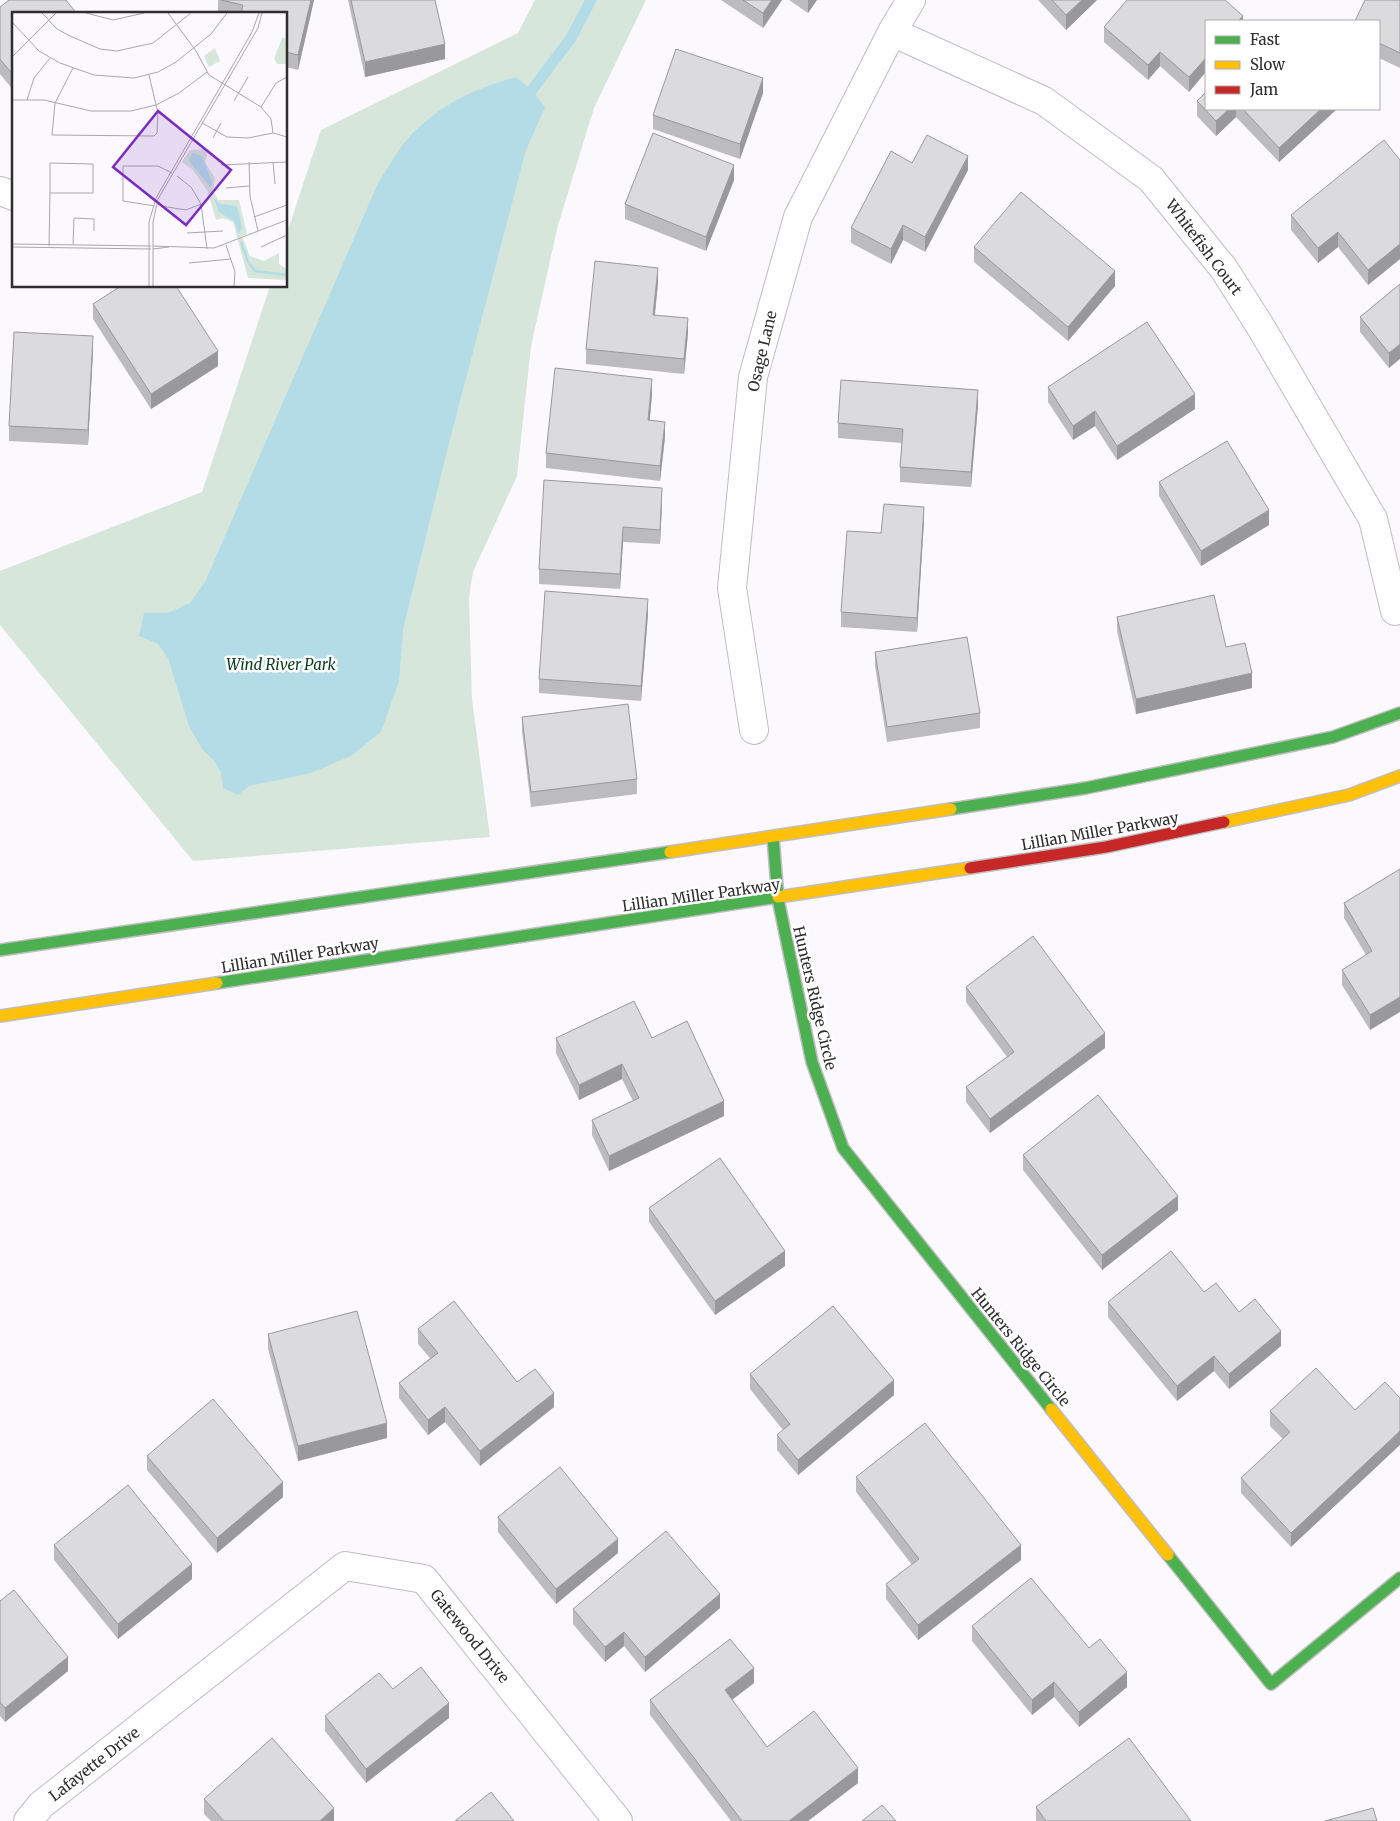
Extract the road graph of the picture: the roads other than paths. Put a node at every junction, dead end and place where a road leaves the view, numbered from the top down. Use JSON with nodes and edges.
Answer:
{"nodes":[{"id":1,"x":911,"y":0,"type":"edge"},
{"id":2,"x":892,"y":32,"type":"junction"},
{"id":3,"x":0,"y":191,"type":"edge"},
{"id":4,"x":12,"y":195,"type":"edge"},
{"id":5,"x":1396,"y":611,"type":"dead end"},
{"id":6,"x":1400,"y":713,"type":"edge"},
{"id":7,"x":754,"y":730,"type":"dead end"},
{"id":8,"x":1400,"y":776,"type":"edge"},
{"id":9,"x":773,"y":837,"type":"junction"},
{"id":10,"x":778,"y":898,"type":"junction"},
{"id":11,"x":0,"y":950,"type":"edge"},
{"id":12,"x":0,"y":1016,"type":"edge"},
{"id":13,"x":1400,"y":1578,"type":"edge"},
{"id":14,"x":162,"y":1710,"type":"joint"},
{"id":15,"x":28,"y":1821,"type":"edge"},
{"id":16,"x":618,"y":1821,"type":"edge"}],
"edges":[{"from":1,"to":2,"type":"street","name":"Osage Lane"},
{"from":2,"to":5,"type":"street","name":"Whitefish Court"},
{"from":2,"to":7,"type":"street","name":"Osage Lane"},
{"from":3,"to":4,"type":"street"},
{"from":6,"to":9,"type":"main road"},
{"from":8,"to":10,"type":"main road","name":"Lillian Miller Parkway"},
{"from":9,"to":10,"type":"main road","name":"Hunters Ridge Circle"},
{"from":9,"to":11,"type":"main road"},
{"from":10,"to":12,"type":"main road","name":"Lillian Miller Parkway"},
{"from":10,"to":13,"type":"main road","name":"Hunters Ridge Circle"},
{"from":14,"to":15,"type":"street","name":"Lafayette Drive"},
{"from":14,"to":16,"type":"street","name":"Gatewood Drive"}]}
